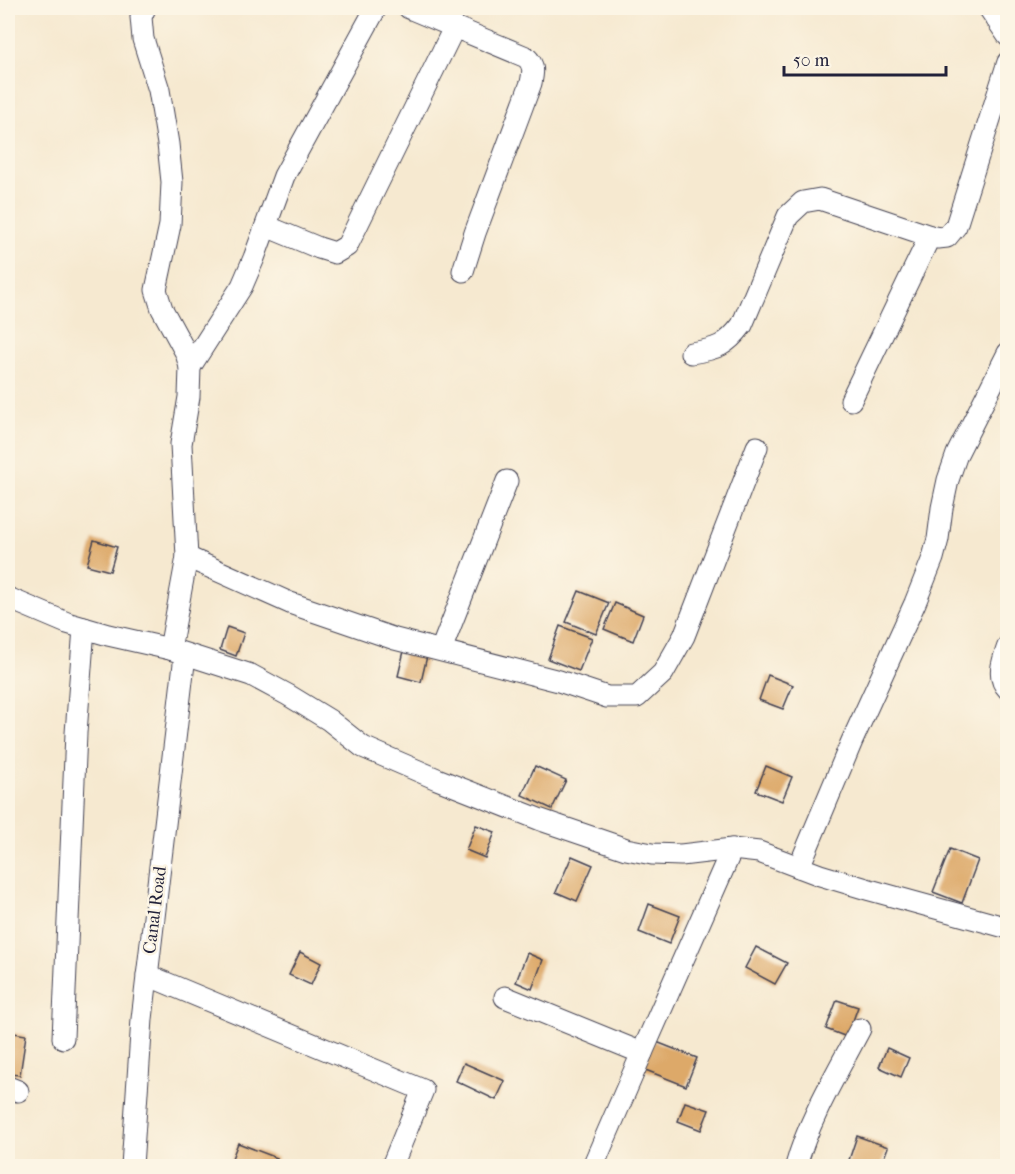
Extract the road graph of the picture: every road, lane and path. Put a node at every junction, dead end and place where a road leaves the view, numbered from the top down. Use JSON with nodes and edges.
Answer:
{"nodes":[{"id":1,"x":145,"y":8,"type":"edge"},
{"id":2,"x":376,"y":8,"type":"edge"},
{"id":3,"x":409,"y":8,"type":"edge"},
{"id":4,"x":989,"y":8,"type":"edge"},
{"id":5,"x":454,"y":28,"type":"junction"},
{"id":6,"x":1008,"y":36,"type":"edge"},
{"id":7,"x":1008,"y":62,"type":"edge"},
{"id":8,"x":266,"y":226,"type":"junction"},
{"id":9,"x":930,"y":236,"type":"junction"},
{"id":10,"x":463,"y":271,"type":"dead end"},
{"id":11,"x":691,"y":353,"type":"dead end"},
{"id":12,"x":1008,"y":353,"type":"edge"},
{"id":13,"x":190,"y":368,"type":"junction"},
{"id":14,"x":851,"y":400,"type":"dead end"},
{"id":15,"x":757,"y":447,"type":"dead end"},
{"id":16,"x":507,"y":481,"type":"dead end"},
{"id":17,"x":187,"y":557,"type":"junction"},
{"id":18,"x":8,"y":598,"type":"edge"},
{"id":19,"x":84,"y":628,"type":"junction"},
{"id":20,"x":1008,"y":646,"type":"edge"},
{"id":21,"x":441,"y":650,"type":"junction"},
{"id":22,"x":177,"y":652,"type":"junction"},
{"id":23,"x":1008,"y":689,"type":"edge"},
{"id":24,"x":732,"y":849,"type":"junction"},
{"id":25,"x":799,"y":867,"type":"junction"},
{"id":26,"x":1008,"y":928,"type":"edge"},
{"id":27,"x":147,"y":975,"type":"junction"},
{"id":28,"x":505,"y":997,"type":"dead end"},
{"id":29,"x":860,"y":1029,"type":"dead end"},
{"id":30,"x":63,"y":1038,"type":"dead end"},
{"id":31,"x":642,"y":1053,"type":"junction"},
{"id":32,"x":132,"y":1167,"type":"edge"},
{"id":33,"x":392,"y":1167,"type":"edge"},
{"id":34,"x":593,"y":1167,"type":"edge"},
{"id":35,"x":796,"y":1167,"type":"edge"}],
"edges":[{"from":1,"to":13,"type":"street"},
{"from":2,"to":8,"type":"street"},
{"from":3,"to":5,"type":"street"},
{"from":4,"to":6,"type":"street"},
{"from":5,"to":8,"type":"street"},
{"from":5,"to":10,"type":"street"},
{"from":7,"to":9,"type":"street"},
{"from":8,"to":13,"type":"street"},
{"from":9,"to":11,"type":"street"},
{"from":9,"to":14,"type":"street"},
{"from":12,"to":25,"type":"street"},
{"from":13,"to":17,"type":"street","name":"Canal Road"},
{"from":15,"to":21,"type":"street"},
{"from":16,"to":21,"type":"street"},
{"from":17,"to":21,"type":"street"},
{"from":17,"to":22,"type":"street","name":"Canal Road"},
{"from":18,"to":19,"type":"street"},
{"from":19,"to":22,"type":"street"},
{"from":19,"to":30,"type":"street"},
{"from":20,"to":23,"type":"street"},
{"from":22,"to":24,"type":"street"},
{"from":22,"to":27,"type":"street","name":"Canal Road"},
{"from":24,"to":25,"type":"street"},
{"from":24,"to":31,"type":"street"},
{"from":25,"to":26,"type":"street"},
{"from":27,"to":32,"type":"street","name":"Canal Road"},
{"from":27,"to":33,"type":"street"},
{"from":28,"to":31,"type":"street"},
{"from":29,"to":35,"type":"street"},
{"from":31,"to":34,"type":"street"}]}
